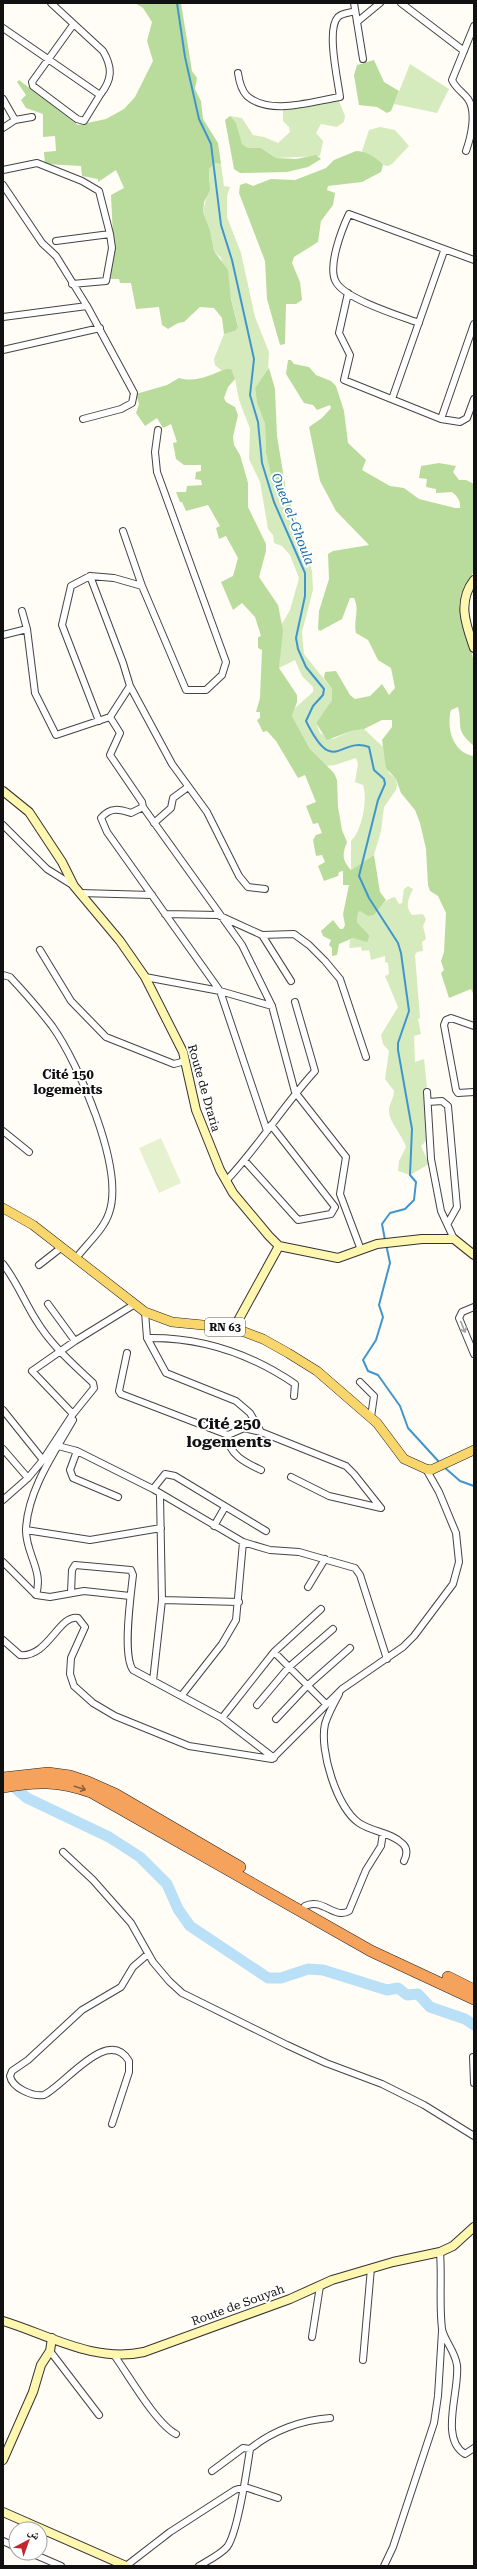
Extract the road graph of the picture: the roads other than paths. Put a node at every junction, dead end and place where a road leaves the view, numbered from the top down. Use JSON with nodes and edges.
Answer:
{"nodes":[{"id":1,"x":51,"y":3,"type":"edge"},
{"id":2,"x":354,"y":3,"type":"edge"},
{"id":3,"x":380,"y":3,"type":"edge"},
{"id":4,"x":401,"y":3,"type":"edge"},
{"id":5,"x":356,"y":11,"type":"junction"},
{"id":6,"x":357,"y":22,"type":"junction"},
{"id":7,"x":73,"y":25,"type":"junction"},
{"id":8,"x":474,"y":26,"type":"edge"},
{"id":9,"x":3,"y":28,"type":"edge"},
{"id":10,"x":464,"y":51,"type":"junction"},
{"id":11,"x":47,"y":58,"type":"junction"},
{"id":12,"x":363,"y":59,"type":"dead end"},
{"id":13,"x":238,"y":73,"type":"dead end"},
{"id":14,"x":100,"y":96,"type":"junction"},
{"id":15,"x":3,"y":99,"type":"edge"},
{"id":16,"x":32,"y":117,"type":"dead end"},
{"id":17,"x":15,"y":120,"type":"junction"},
{"id":18,"x":3,"y":128,"type":"edge"},
{"id":19,"x":466,"y":151,"type":"dead end"},
{"id":20,"x":3,"y":170,"type":"edge"},
{"id":21,"x":3,"y":185,"type":"edge"},
{"id":22,"x":110,"y":234,"type":"junction"},
{"id":23,"x":56,"y":241,"type":"dead end"},
{"id":24,"x":444,"y":251,"type":"junction"},
{"id":25,"x":474,"y":260,"type":"edge"},
{"id":26,"x":72,"y":284,"type":"junction"},
{"id":27,"x":348,"y":293,"type":"junction"},
{"id":28,"x":87,"y":306,"type":"junction"},
{"id":29,"x":3,"y":317,"type":"edge"},
{"id":30,"x":419,"y":323,"type":"junction"},
{"id":31,"x":474,"y":324,"type":"edge"},
{"id":32,"x":100,"y":328,"type":"junction"},
{"id":33,"x":3,"y":350,"type":"edge"},
{"id":34,"x":392,"y":399,"type":"junction"},
{"id":35,"x":474,"y":399,"type":"edge"},
{"id":36,"x":441,"y":418,"type":"junction"},
{"id":37,"x":83,"y":419,"type":"dead end"},
{"id":38,"x":158,"y":430,"type":"dead end"},
{"id":39,"x":123,"y":532,"type":"dead end"},
{"id":40,"x":90,"y":576,"type":"junction"},
{"id":41,"x":474,"y":580,"type":"edge"},
{"id":42,"x":142,"y":586,"type":"junction"},
{"id":43,"x":22,"y":611,"type":"dead end"},
{"id":44,"x":27,"y":629,"type":"junction"},
{"id":45,"x":3,"y":635,"type":"edge"},
{"id":46,"x":474,"y":648,"type":"edge"},
{"id":47,"x":130,"y":686,"type":"junction"},
{"id":48,"x":110,"y":716,"type":"junction"},
{"id":49,"x":99,"y":721,"type":"junction"},
{"id":50,"x":188,"y":787,"type":"junction"},
{"id":51,"x":3,"y":791,"type":"edge"},
{"id":52,"x":143,"y":807,"type":"junction"},
{"id":53,"x":154,"y":823,"type":"junction"},
{"id":54,"x":3,"y":825,"type":"edge"},
{"id":55,"x":74,"y":886,"type":"junction"},
{"id":56,"x":265,"y":890,"type":"dead end"},
{"id":57,"x":80,"y":893,"type":"junction"},
{"id":58,"x":152,"y":895,"type":"junction"},
{"id":59,"x":165,"y":914,"type":"junction"},
{"id":60,"x":218,"y":915,"type":"junction"},
{"id":61,"x":262,"y":935,"type":"junction"},
{"id":62,"x":40,"y":950,"type":"dead end"},
{"id":63,"x":3,"y":975,"type":"edge"},
{"id":64,"x":145,"y":977,"type":"junction"},
{"id":65,"x":290,"y":981,"type":"dead end"},
{"id":66,"x":220,"y":991,"type":"junction"},
{"id":67,"x":295,"y":1002,"type":"dead end"},
{"id":68,"x":272,"y":1006,"type":"junction"},
{"id":69,"x":474,"y":1026,"type":"edge"},
{"id":70,"x":366,"y":1057,"type":"dead end"},
{"id":71,"x":184,"y":1061,"type":"junction"},
{"id":72,"x":295,"y":1092,"type":"junction"},
{"id":73,"x":427,"y":1092,"type":"dead end"},
{"id":74,"x":474,"y":1092,"type":"edge"},
{"id":75,"x":428,"y":1102,"type":"junction"},
{"id":76,"x":271,"y":1125,"type":"junction"},
{"id":77,"x":3,"y":1131,"type":"edge"},
{"id":78,"x":267,"y":1131,"type":"junction"},
{"id":79,"x":29,"y":1152,"type":"dead end"},
{"id":80,"x":245,"y":1162,"type":"junction"},
{"id":81,"x":226,"y":1181,"type":"junction"},
{"id":82,"x":344,"y":1205,"type":"junction"},
{"id":83,"x":335,"y":1207,"type":"junction"},
{"id":84,"x":3,"y":1208,"type":"edge"},
{"id":85,"x":448,"y":1223,"type":"junction"},
{"id":86,"x":454,"y":1239,"type":"junction"},
{"id":87,"x":279,"y":1246,"type":"junction"},
{"id":88,"x":62,"y":1247,"type":"junction"},
{"id":89,"x":361,"y":1250,"type":"junction"},
{"id":90,"x":474,"y":1255,"type":"edge"},
{"id":91,"x":77,"y":1257,"type":"junction"},
{"id":92,"x":3,"y":1264,"type":"edge"},
{"id":93,"x":39,"y":1265,"type":"dead end"},
{"id":94,"x":48,"y":1304,"type":"dead end"},
{"id":95,"x":135,"y":1304,"type":"junction"},
{"id":96,"x":474,"y":1307,"type":"edge"},
{"id":97,"x":145,"y":1312,"type":"junction"},
{"id":98,"x":234,"y":1328,"type":"junction"},
{"id":99,"x":147,"y":1338,"type":"junction"},
{"id":100,"x":75,"y":1340,"type":"junction"},
{"id":101,"x":59,"y":1351,"type":"junction"},
{"id":102,"x":127,"y":1353,"type":"dead end"},
{"id":103,"x":474,"y":1354,"type":"edge"},
{"id":104,"x":360,"y":1382,"type":"dead end"},
{"id":105,"x":294,"y":1396,"type":"dead end"},
{"id":106,"x":83,"y":1403,"type":"junction"},
{"id":107,"x":3,"y":1410,"type":"edge"},
{"id":108,"x":73,"y":1414,"type":"junction"},
{"id":109,"x":371,"y":1417,"type":"junction"},
{"id":110,"x":261,"y":1432,"type":"junction"},
{"id":111,"x":228,"y":1435,"type":"junction"},
{"id":112,"x":58,"y":1446,"type":"junction"},
{"id":113,"x":3,"y":1449,"type":"edge"},
{"id":114,"x":474,"y":1450,"type":"edge"},
{"id":115,"x":77,"y":1451,"type":"junction"},
{"id":116,"x":43,"y":1460,"type":"junction"},
{"id":117,"x":262,"y":1470,"type":"dead end"},
{"id":118,"x":428,"y":1470,"type":"junction"},
{"id":119,"x":291,"y":1477,"type":"dead end"},
{"id":120,"x":28,"y":1478,"type":"junction"},
{"id":121,"x":153,"y":1489,"type":"junction"},
{"id":122,"x":160,"y":1496,"type":"junction"},
{"id":123,"x":118,"y":1497,"type":"dead end"},
{"id":124,"x":3,"y":1500,"type":"edge"},
{"id":125,"x":225,"y":1507,"type":"junction"},
{"id":126,"x":214,"y":1526,"type":"junction"},
{"id":127,"x":161,"y":1528,"type":"junction"},
{"id":128,"x":26,"y":1530,"type":"junction"},
{"id":129,"x":266,"y":1530,"type":"dead end"},
{"id":130,"x":243,"y":1542,"type":"junction"},
{"id":131,"x":325,"y":1559,"type":"junction"},
{"id":132,"x":3,"y":1562,"type":"edge"},
{"id":133,"x":308,"y":1587,"type":"dead end"},
{"id":134,"x":71,"y":1592,"type":"junction"},
{"id":135,"x":36,"y":1595,"type":"junction"},
{"id":136,"x":130,"y":1596,"type":"junction"},
{"id":137,"x":162,"y":1600,"type":"junction"},
{"id":138,"x":239,"y":1602,"type":"junction"},
{"id":139,"x":321,"y":1610,"type":"dead end"},
{"id":140,"x":333,"y":1629,"type":"dead end"},
{"id":141,"x":3,"y":1640,"type":"edge"},
{"id":142,"x":350,"y":1648,"type":"dead end"},
{"id":143,"x":274,"y":1652,"type":"junction"},
{"id":144,"x":387,"y":1659,"type":"junction"},
{"id":145,"x":289,"y":1667,"type":"junction"},
{"id":146,"x":153,"y":1681,"type":"junction"},
{"id":147,"x":307,"y":1686,"type":"junction"},
{"id":148,"x":342,"y":1689,"type":"junction"},
{"id":149,"x":182,"y":1695,"type":"junction"},
{"id":150,"x":326,"y":1704,"type":"junction"},
{"id":151,"x":257,"y":1705,"type":"dead end"},
{"id":152,"x":222,"y":1718,"type":"junction"},
{"id":153,"x":276,"y":1719,"type":"dead end"},
{"id":154,"x":274,"y":1758,"type":"junction"},
{"id":155,"x":3,"y":1778,"type":"edge"},
{"id":156,"x":27,"y":1778,"type":"junction"},
{"id":157,"x":3,"y":1787,"type":"edge"},
{"id":158,"x":383,"y":1833,"type":"junction"},
{"id":159,"x":63,"y":1852,"type":"dead end"},
{"id":160,"x":404,"y":1861,"type":"dead end"},
{"id":161,"x":305,"y":1906,"type":"junction"},
{"id":162,"x":148,"y":1954,"type":"junction"},
{"id":163,"x":474,"y":1990,"type":"edge"},
{"id":164,"x":474,"y":1999,"type":"edge"},
{"id":165,"x":473,"y":2057,"type":"edge"},
{"id":166,"x":474,"y":2083,"type":"edge"},
{"id":167,"x":112,"y":2124,"type":"dead end"},
{"id":168,"x":474,"y":2136,"type":"edge"},
{"id":169,"x":474,"y":2227,"type":"edge"},
{"id":170,"x":440,"y":2252,"type":"junction"},
{"id":171,"x":371,"y":2268,"type":"junction"},
{"id":172,"x":320,"y":2286,"type":"junction"},
{"id":173,"x":3,"y":2321,"type":"edge"},
{"id":174,"x":442,"y":2331,"type":"junction"},
{"id":175,"x":312,"y":2337,"type":"dead end"},
{"id":176,"x":52,"y":2338,"type":"junction"},
{"id":177,"x":50,"y":2351,"type":"junction"},
{"id":178,"x":114,"y":2355,"type":"junction"},
{"id":179,"x":363,"y":2360,"type":"dead end"},
{"id":180,"x":99,"y":2415,"type":"dead end"},
{"id":181,"x":330,"y":2418,"type":"dead end"},
{"id":182,"x":176,"y":2434,"type":"dead end"},
{"id":183,"x":474,"y":2448,"type":"edge"},
{"id":184,"x":250,"y":2449,"type":"junction"},
{"id":185,"x":3,"y":2460,"type":"edge"},
{"id":186,"x":212,"y":2471,"type":"dead end"},
{"id":187,"x":245,"y":2487,"type":"junction"},
{"id":188,"x":278,"y":2498,"type":"dead end"},
{"id":189,"x":3,"y":2512,"type":"edge"},
{"id":190,"x":48,"y":2560,"type":"edge"},
{"id":191,"x":61,"y":2566,"type":"edge"},
{"id":192,"x":126,"y":2566,"type":"edge"},
{"id":193,"x":199,"y":2566,"type":"edge"},
{"id":194,"x":384,"y":2566,"type":"edge"}],
"edges":[{"from":1,"to":7,"type":"street"},
{"from":2,"to":5,"type":"street"},
{"from":3,"to":6,"type":"street"},
{"from":4,"to":10,"type":"street"},
{"from":5,"to":6,"type":"street"},
{"from":5,"to":13,"type":"street"},
{"from":6,"to":12,"type":"street"},
{"from":7,"to":11,"type":"street"},
{"from":7,"to":14,"type":"street"},
{"from":8,"to":10,"type":"street"},
{"from":9,"to":11,"type":"street"},
{"from":10,"to":19,"type":"street"},
{"from":11,"to":14,"type":"street"},
{"from":11,"to":14,"type":"street"},
{"from":15,"to":17,"type":"street"},
{"from":16,"to":17,"type":"street"},
{"from":17,"to":18,"type":"street"},
{"from":20,"to":22,"type":"street"},
{"from":21,"to":26,"type":"street"},
{"from":22,"to":23,"type":"street"},
{"from":22,"to":26,"type":"street"},
{"from":24,"to":25,"type":"street"},
{"from":24,"to":27,"type":"street"},
{"from":24,"to":30,"type":"street"},
{"from":26,"to":28,"type":"street"},
{"from":27,"to":30,"type":"street"},
{"from":27,"to":34,"type":"street"},
{"from":28,"to":29,"type":"street"},
{"from":28,"to":32,"type":"street"},
{"from":30,"to":34,"type":"street"},
{"from":31,"to":36,"type":"street"},
{"from":32,"to":33,"type":"street"},
{"from":32,"to":37,"type":"street"},
{"from":34,"to":36,"type":"street"},
{"from":35,"to":36,"type":"street"},
{"from":38,"to":42,"type":"street"},
{"from":39,"to":42,"type":"street"},
{"from":40,"to":42,"type":"street"},
{"from":40,"to":47,"type":"street"},
{"from":40,"to":49,"type":"street"},
{"from":41,"to":46,"type":"main road"},
{"from":43,"to":44,"type":"street"},
{"from":44,"to":45,"type":"street"},
{"from":44,"to":49,"type":"street"},
{"from":47,"to":48,"type":"street"},
{"from":47,"to":50,"type":"street"},
{"from":48,"to":49,"type":"street"},
{"from":48,"to":52,"type":"street"},
{"from":50,"to":53,"type":"street"},
{"from":50,"to":56,"type":"street"},
{"from":51,"to":55,"type":"main road","name":"Route de Draria"},
{"from":52,"to":53,"type":"street"},
{"from":52,"to":58,"type":"street"},
{"from":53,"to":60,"type":"street"},
{"from":54,"to":55,"type":"street"},
{"from":55,"to":57,"type":"main road","name":"Route de Draria"},
{"from":57,"to":58,"type":"street"},
{"from":57,"to":64,"type":"main road","name":"Route de Draria"},
{"from":58,"to":59,"type":"street"},
{"from":59,"to":60,"type":"street"},
{"from":59,"to":66,"type":"street"},
{"from":60,"to":61,"type":"street"},
{"from":60,"to":68,"type":"street"},
{"from":61,"to":65,"type":"street"},
{"from":61,"to":70,"type":"street"},
{"from":62,"to":71,"type":"street"},
{"from":63,"to":91,"type":"street"},
{"from":64,"to":66,"type":"street"},
{"from":64,"to":71,"type":"main road","name":"Route de Draria"},
{"from":66,"to":68,"type":"street"},
{"from":66,"to":78,"type":"street"},
{"from":67,"to":72,"type":"street"},
{"from":68,"to":72,"type":"street"},
{"from":69,"to":74,"type":"street"},
{"from":71,"to":81,"type":"main road","name":"Route de Draria"},
{"from":72,"to":76,"type":"street"},
{"from":72,"to":82,"type":"street"},
{"from":73,"to":75,"type":"street"},
{"from":75,"to":85,"type":"street"},
{"from":75,"to":85,"type":"street"},
{"from":76,"to":78,"type":"street"},
{"from":76,"to":83,"type":"street"},
{"from":77,"to":79,"type":"street"},
{"from":78,"to":80,"type":"street"},
{"from":80,"to":81,"type":"street"},
{"from":80,"to":83,"type":"street"},
{"from":81,"to":87,"type":"main road","name":"Route de Draria"},
{"from":82,"to":83,"type":"street"},
{"from":82,"to":89,"type":"street"},
{"from":84,"to":88,"type":"main road","number":"RN 63"},
{"from":85,"to":86,"type":"street"},
{"from":86,"to":89,"type":"main road"},
{"from":86,"to":90,"type":"main road"},
{"from":87,"to":89,"type":"main road"},
{"from":87,"to":98,"type":"main road"},
{"from":88,"to":91,"type":"main road","number":"RN 63"},
{"from":88,"to":93,"type":"street"},
{"from":91,"to":95,"type":"main road","number":"RN 63"},
{"from":92,"to":101,"type":"street"},
{"from":94,"to":100,"type":"street"},
{"from":95,"to":97,"type":"main road","number":"RN 63"},
{"from":95,"to":100,"type":"street"},
{"from":96,"to":103,"type":"street","one_way":true},
{"from":97,"to":98,"type":"main road","number":"RN 63"},
{"from":97,"to":99,"type":"street"},
{"from":98,"to":109,"type":"main road","number":"RN 63"},
{"from":99,"to":105,"type":"street"},
{"from":99,"to":110,"type":"street"},
{"from":100,"to":101,"type":"street"},
{"from":101,"to":106,"type":"street"},
{"from":101,"to":108,"type":"street"},
{"from":102,"to":111,"type":"street"},
{"from":104,"to":109,"type":"street"},
{"from":106,"to":108,"type":"street"},
{"from":106,"to":112,"type":"street"},
{"from":107,"to":116,"type":"street"},
{"from":108,"to":116,"type":"street"},
{"from":109,"to":118,"type":"main road","number":"RN 63"},
{"from":110,"to":111,"type":"street"},
{"from":110,"to":119,"type":"street"},
{"from":111,"to":117,"type":"street"},
{"from":112,"to":115,"type":"street"},
{"from":112,"to":128,"type":"street"},
{"from":113,"to":120,"type":"street"},
{"from":114,"to":118,"type":"main road"},
{"from":115,"to":121,"type":"street"},
{"from":115,"to":123,"type":"street"},
{"from":116,"to":120,"type":"street"},
{"from":118,"to":144,"type":"street"},
{"from":120,"to":124,"type":"street"},
{"from":121,"to":122,"type":"street"},
{"from":121,"to":125,"type":"street"},
{"from":122,"to":126,"type":"street"},
{"from":122,"to":127,"type":"street"},
{"from":125,"to":126,"type":"street"},
{"from":125,"to":129,"type":"street"},
{"from":126,"to":130,"type":"street"},
{"from":127,"to":128,"type":"street"},
{"from":127,"to":137,"type":"street"},
{"from":128,"to":135,"type":"street"},
{"from":130,"to":131,"type":"street"},
{"from":130,"to":138,"type":"street"},
{"from":131,"to":133,"type":"street"},
{"from":131,"to":144,"type":"street"},
{"from":132,"to":135,"type":"street"},
{"from":134,"to":135,"type":"street"},
{"from":134,"to":136,"type":"street"},
{"from":134,"to":136,"type":"street"},
{"from":136,"to":146,"type":"street"},
{"from":137,"to":138,"type":"street"},
{"from":137,"to":146,"type":"street"},
{"from":138,"to":149,"type":"street"},
{"from":139,"to":143,"type":"street"},
{"from":140,"to":145,"type":"street"},
{"from":141,"to":154,"type":"street"},
{"from":142,"to":147,"type":"street"},
{"from":143,"to":145,"type":"street"},
{"from":143,"to":152,"type":"street"},
{"from":144,"to":148,"type":"street"},
{"from":145,"to":147,"type":"street"},
{"from":145,"to":151,"type":"street"},
{"from":146,"to":149,"type":"street"},
{"from":147,"to":150,"type":"street"},
{"from":147,"to":153,"type":"street"},
{"from":148,"to":150,"type":"street"},
{"from":148,"to":158,"type":"street"},
{"from":149,"to":152,"type":"street"},
{"from":150,"to":154,"type":"street"},
{"from":152,"to":154,"type":"street"},
{"from":155,"to":156,"type":"highway"},
{"from":156,"to":157,"type":"highway"},
{"from":156,"to":161,"type":"highway"},
{"from":156,"to":164,"type":"highway","one_way":true},
{"from":158,"to":160,"type":"street"},
{"from":158,"to":161,"type":"street"},
{"from":159,"to":162,"type":"street"},
{"from":161,"to":163,"type":"highway"},
{"from":162,"to":167,"type":"street"},
{"from":162,"to":168,"type":"street"},
{"from":165,"to":166,"type":"street"},
{"from":169,"to":170,"type":"main road","name":"Route de Souyah"},
{"from":170,"to":171,"type":"main road","name":"Route de Souyah"},
{"from":170,"to":174,"type":"street"},
{"from":171,"to":172,"type":"main road","name":"Route de Souyah"},
{"from":171,"to":179,"type":"street"},
{"from":172,"to":175,"type":"street"},
{"from":172,"to":178,"type":"main road","name":"Route de Souyah"},
{"from":173,"to":176,"type":"main road","name":"Route de Souyah"},
{"from":174,"to":183,"type":"street"},
{"from":174,"to":194,"type":"street"},
{"from":176,"to":177,"type":"main road"},
{"from":176,"to":178,"type":"main road","name":"Route de Souyah"},
{"from":177,"to":180,"type":"street"},
{"from":177,"to":185,"type":"main road"},
{"from":178,"to":182,"type":"street"},
{"from":181,"to":184,"type":"street"},
{"from":184,"to":186,"type":"street"},
{"from":184,"to":187,"type":"street"},
{"from":187,"to":188,"type":"street"},
{"from":187,"to":192,"type":"street"},
{"from":187,"to":193,"type":"street"},
{"from":189,"to":192,"type":"main road"},
{"from":190,"to":191,"type":"street"}]}
